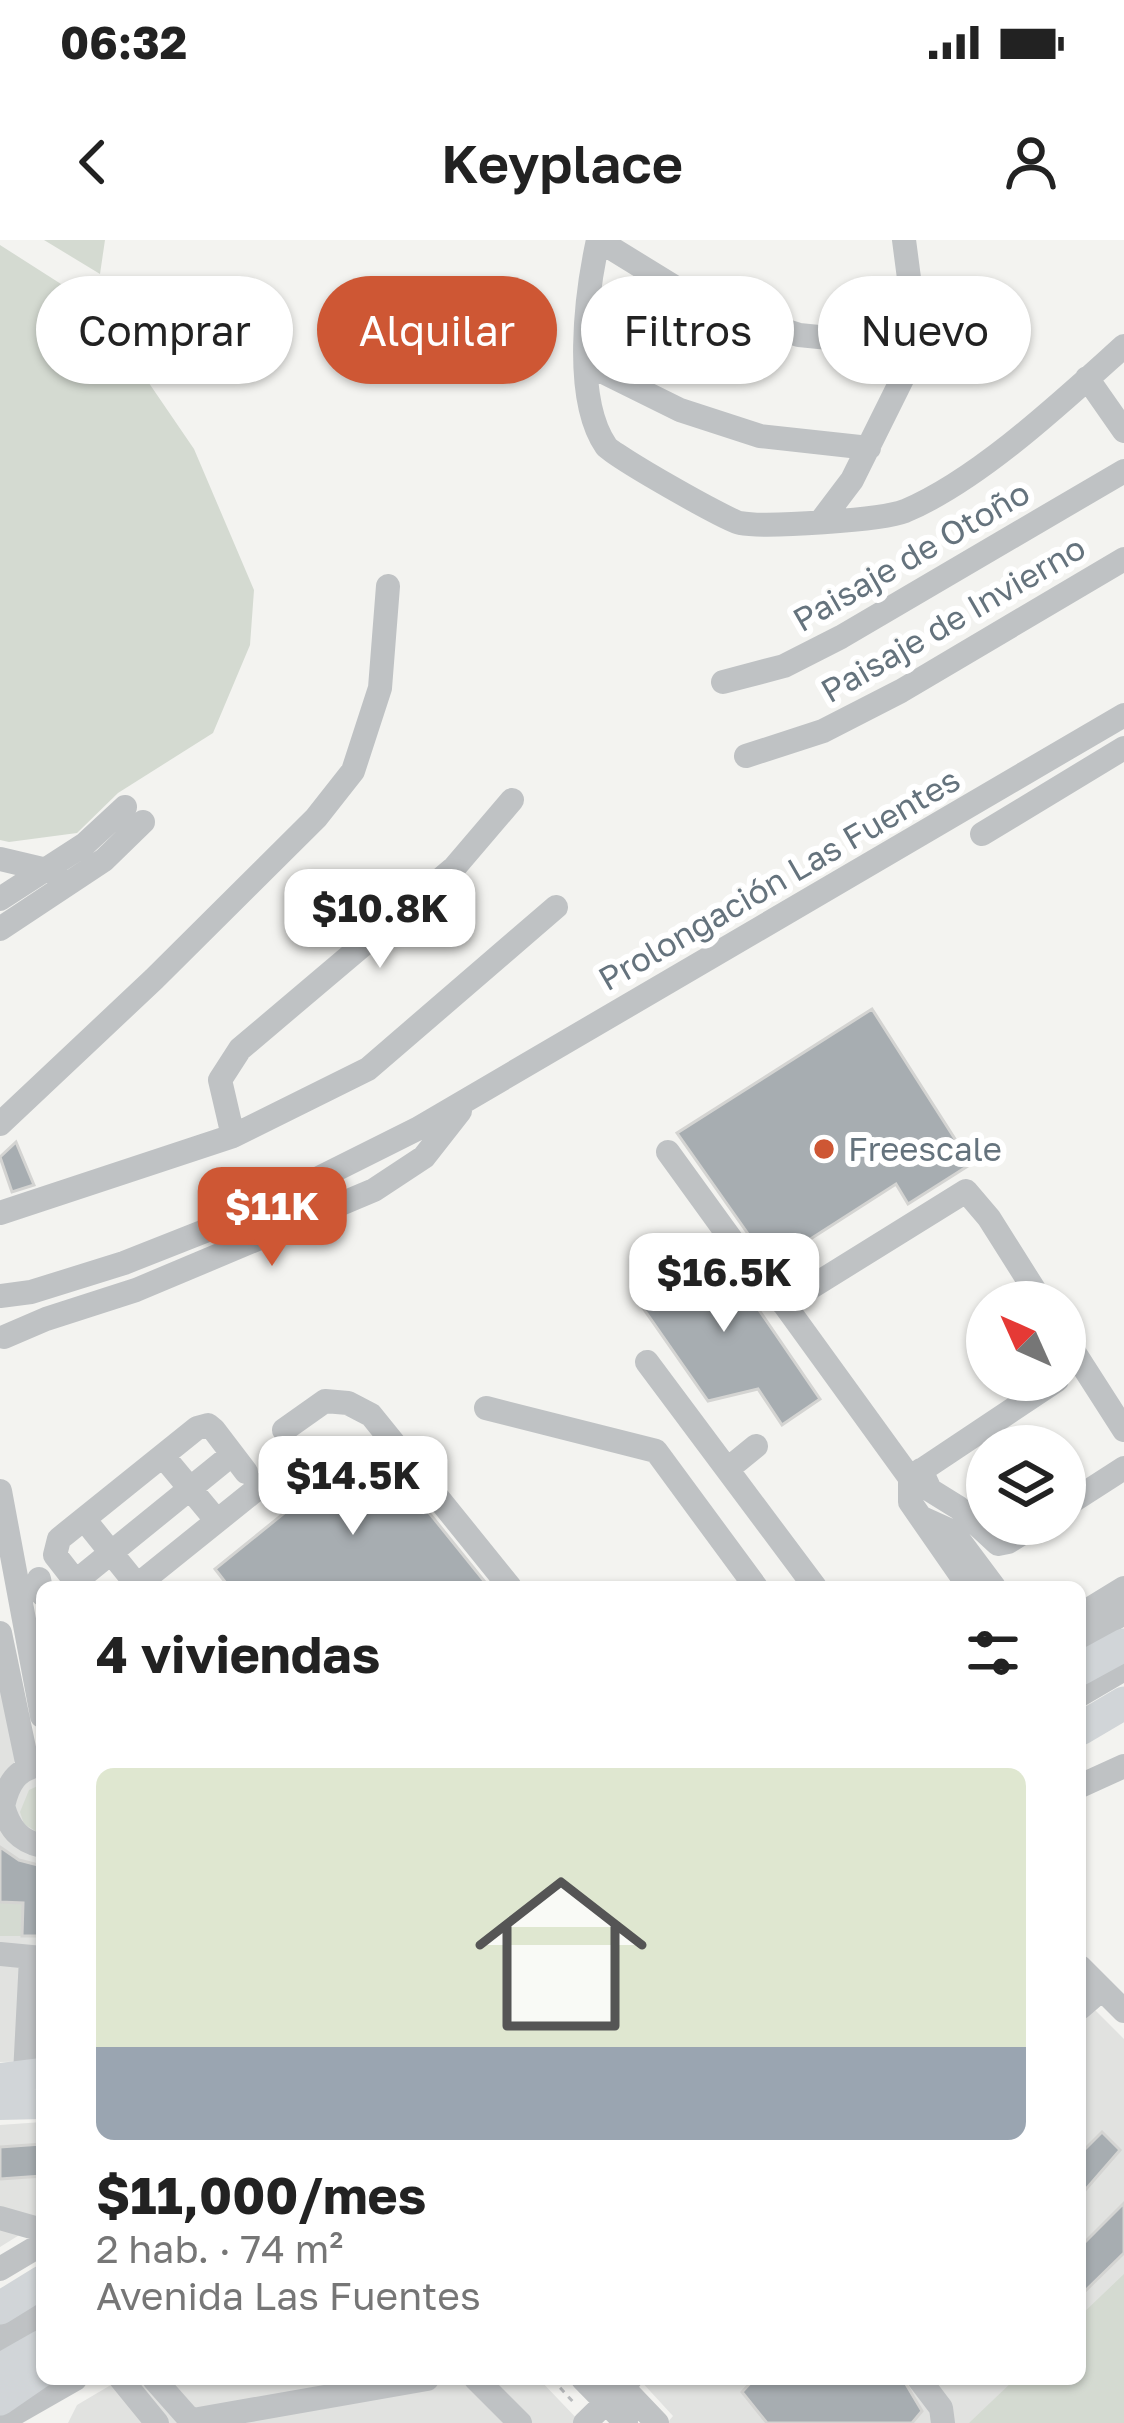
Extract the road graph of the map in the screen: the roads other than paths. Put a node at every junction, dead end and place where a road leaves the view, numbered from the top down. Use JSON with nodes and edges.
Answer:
{"nodes":[{"id":1,"x":598,"y":240,"type":"edge"},
{"id":2,"x":904,"y":240,"type":"edge"},
{"id":3,"x":590,"y":276,"type":"edge"},
{"id":4,"x":909,"y":276,"type":"edge"},
{"id":5,"x":818,"y":337,"type":"edge"},
{"id":6,"x":1124,"y":346,"type":"edge"},
{"id":7,"x":1088,"y":378,"type":"junction"},
{"id":8,"x":588,"y":384,"type":"edge"},
{"id":9,"x":627,"y":384,"type":"edge"},
{"id":10,"x":900,"y":384,"type":"edge"},
{"id":11,"x":1124,"y":431,"type":"edge"},
{"id":12,"x":869,"y":448,"type":"junction"},
{"id":13,"x":1124,"y":471,"type":"edge"},
{"id":14,"x":821,"y":521,"type":"junction"},
{"id":15,"x":1124,"y":559,"type":"edge"},
{"id":16,"x":388,"y":586,"type":"dead end"},
{"id":17,"x":723,"y":682,"type":"dead end"},
{"id":18,"x":1124,"y":716,"type":"edge"},
{"id":19,"x":1124,"y":748,"type":"edge"},
{"id":20,"x":746,"y":756,"type":"dead end"},
{"id":21,"x":512,"y":800,"type":"dead end"},
{"id":22,"x":982,"y":835,"type":"dead end"},
{"id":23,"x":0,"y":859,"type":"edge"},
{"id":24,"x":47,"y":868,"type":"junction"},
{"id":25,"x":74,"y":880,"type":"junction"},
{"id":26,"x":0,"y":899,"type":"edge"},
{"id":27,"x":556,"y":908,"type":"dead end"},
{"id":28,"x":0,"y":929,"type":"edge"},
{"id":29,"x":468,"y":1100,"type":"junction"},
{"id":30,"x":0,"y":1124,"type":"edge"},
{"id":31,"x":233,"y":1136,"type":"junction"},
{"id":32,"x":668,"y":1152,"type":"dead end"},
{"id":33,"x":0,"y":1213,"type":"edge"},
{"id":34,"x":1029,"y":1281,"type":"edge"},
{"id":35,"x":0,"y":1296,"type":"edge"},
{"id":36,"x":784,"y":1304,"type":"junction"},
{"id":37,"x":0,"y":1308,"type":"edge"},
{"id":38,"x":2,"y":1342,"type":"edge"},
{"id":39,"x":647,"y":1362,"type":"dead end"},
{"id":40,"x":1086,"y":1384,"type":"edge"},
{"id":41,"x":1025,"y":1401,"type":"edge"},
{"id":42,"x":486,"y":1408,"type":"dead end"},
{"id":43,"x":1122,"y":1427,"type":"edge"},
{"id":44,"x":284,"y":1430,"type":"dead end"},
{"id":45,"x":756,"y":1446,"type":"dead end"},
{"id":46,"x":163,"y":1456,"type":"junction"},
{"id":47,"x":729,"y":1468,"type":"junction"},
{"id":48,"x":1124,"y":1468,"type":"edge"},
{"id":49,"x":244,"y":1472,"type":"junction"},
{"id":50,"x":915,"y":1474,"type":"junction"},
{"id":51,"x":190,"y":1488,"type":"junction"},
{"id":52,"x":0,"y":1491,"type":"edge"},
{"id":53,"x":1086,"y":1492,"type":"edge"},
{"id":54,"x":966,"y":1514,"type":"edge"},
{"id":55,"x":920,"y":1517,"type":"junction"},
{"id":56,"x":83,"y":1519,"type":"junction"},
{"id":57,"x":217,"y":1521,"type":"junction"},
{"id":58,"x":111,"y":1552,"type":"junction"},
{"id":59,"x":82,"y":1580,"type":"edge"},
{"id":60,"x":132,"y":1581,"type":"edge"},
{"id":61,"x":142,"y":1581,"type":"edge"},
{"id":62,"x":505,"y":1581,"type":"edge"},
{"id":63,"x":752,"y":1581,"type":"edge"},
{"id":64,"x":811,"y":1581,"type":"edge"},
{"id":65,"x":965,"y":1581,"type":"edge"},
{"id":66,"x":990,"y":1581,"type":"edge"},
{"id":67,"x":1124,"y":1588,"type":"edge"},
{"id":68,"x":1086,"y":1611,"type":"edge"},
{"id":69,"x":1124,"y":1612,"type":"edge"},
{"id":70,"x":0,"y":1633,"type":"edge"},
{"id":71,"x":1086,"y":1635,"type":"edge"},
{"id":72,"x":1124,"y":1645,"type":"edge"},
{"id":73,"x":1086,"y":1667,"type":"edge"},
{"id":74,"x":1124,"y":1669,"type":"edge"},
{"id":75,"x":36,"y":1684,"type":"edge"},
{"id":76,"x":1124,"y":1684,"type":"edge"},
{"id":77,"x":1086,"y":1691,"type":"edge"},
{"id":78,"x":1124,"y":1702,"type":"edge"},
{"id":79,"x":1086,"y":1706,"type":"edge"},
{"id":80,"x":1086,"y":1725,"type":"edge"},
{"id":81,"x":1124,"y":1752,"type":"edge"},
{"id":82,"x":1124,"y":1766,"type":"edge"},
{"id":83,"x":21,"y":1771,"type":"edge"},
{"id":84,"x":1087,"y":1782,"type":"edge"},
{"id":85,"x":1,"y":1806,"type":"edge"},
{"id":86,"x":36,"y":1844,"type":"edge"},
{"id":87,"x":0,"y":1954,"type":"edge"},
{"id":88,"x":36,"y":1958,"type":"edge"},
{"id":89,"x":36,"y":1966,"type":"edge"},
{"id":90,"x":1086,"y":1973,"type":"edge"},
{"id":91,"x":1102,"y":1989,"type":"junction"},
{"id":92,"x":1086,"y":2003,"type":"edge"},
{"id":93,"x":1124,"y":2011,"type":"edge"},
{"id":94,"x":22,"y":2075,"type":"edge"},
{"id":95,"x":36,"y":2104,"type":"edge"},
{"id":96,"x":0,"y":2105,"type":"edge"},
{"id":97,"x":0,"y":2218,"type":"edge"},
{"id":98,"x":36,"y":2228,"type":"edge"},
{"id":99,"x":21,"y":2260,"type":"edge"},
{"id":100,"x":36,"y":2306,"type":"edge"},
{"id":101,"x":0,"y":2308,"type":"edge"},
{"id":102,"x":0,"y":2330,"type":"edge"},
{"id":103,"x":36,"y":2330,"type":"edge"},
{"id":104,"x":36,"y":2349,"type":"edge"},
{"id":105,"x":0,"y":2351,"type":"edge"},
{"id":106,"x":0,"y":2370,"type":"edge"},
{"id":107,"x":36,"y":2374,"type":"edge"},
{"id":108,"x":65,"y":2385,"type":"edge"},
{"id":109,"x":126,"y":2385,"type":"edge"},
{"id":110,"x":159,"y":2385,"type":"edge"},
{"id":111,"x":395,"y":2385,"type":"edge"},
{"id":112,"x":482,"y":2385,"type":"edge"},
{"id":113,"x":924,"y":2385,"type":"edge"},
{"id":114,"x":618,"y":2387,"type":"edge"},
{"id":115,"x":0,"y":2399,"type":"edge"},
{"id":116,"x":580,"y":2414,"type":"edge"},
{"id":117,"x":146,"y":2417,"type":"edge"},
{"id":118,"x":644,"y":2420,"type":"edge"},
{"id":119,"x":0,"y":2422,"type":"edge"},
{"id":120,"x":193,"y":2422,"type":"edge"},
{"id":121,"x":520,"y":2423,"type":"edge"},
{"id":122,"x":943,"y":2423,"type":"edge"}],
"edges":[{"from":1,"to":3,"type":"street"},
{"from":1,"to":5,"type":"street"},
{"from":2,"to":4,"type":"street"},
{"from":6,"to":7,"type":"street"},
{"from":7,"to":11,"type":"street"},
{"from":7,"to":14,"type":"street"},
{"from":8,"to":14,"type":"street"},
{"from":9,"to":12,"type":"street"},
{"from":10,"to":12,"type":"street"},
{"from":12,"to":14,"type":"street"},
{"from":13,"to":17,"type":"street","name":"Paisaje de Otoño"},
{"from":15,"to":20,"type":"street","name":"Paisaje de Invierno"},
{"from":16,"to":30,"type":"street"},
{"from":18,"to":29,"type":"street","name":"Prolongación Las Fuentes"},
{"from":19,"to":22,"type":"street","name":"Prolongación Las Fuentes"},
{"from":21,"to":31,"type":"street"},
{"from":23,"to":24,"type":"street"},
{"from":24,"to":25,"type":"street"},
{"from":24,"to":25,"type":"street"},
{"from":24,"to":26,"type":"street"},
{"from":25,"to":28,"type":"street"},
{"from":27,"to":31,"type":"street"},
{"from":29,"to":35,"type":"street","name":"Prolongación Las Fuentes"},
{"from":29,"to":38,"type":"street"},
{"from":31,"to":33,"type":"street"},
{"from":32,"to":36,"type":"street"},
{"from":34,"to":36,"type":"street"},
{"from":36,"to":50,"type":"street"},
{"from":37,"to":38,"type":"street"},
{"from":39,"to":47,"type":"street"},
{"from":40,"to":43,"type":"street"},
{"from":41,"to":50,"type":"street"},
{"from":42,"to":63,"type":"street"},
{"from":44,"to":62,"type":"street"},
{"from":45,"to":47,"type":"street"},
{"from":46,"to":49,"type":"street"},
{"from":46,"to":51,"type":"street"},
{"from":46,"to":56,"type":"street"},
{"from":47,"to":64,"type":"street"},
{"from":48,"to":53,"type":"street"},
{"from":49,"to":51,"type":"street"},
{"from":49,"to":57,"type":"street"},
{"from":50,"to":54,"type":"street"},
{"from":50,"to":55,"type":"street"},
{"from":51,"to":57,"type":"street"},
{"from":51,"to":58,"type":"street"},
{"from":52,"to":75,"type":"street"},
{"from":55,"to":65,"type":"street"},
{"from":55,"to":66,"type":"street"},
{"from":56,"to":58,"type":"street"},
{"from":56,"to":59,"type":"street"},
{"from":57,"to":61,"type":"street"},
{"from":58,"to":59,"type":"street"},
{"from":58,"to":60,"type":"street"},
{"from":67,"to":68,"type":"street"},
{"from":69,"to":71,"type":"street"},
{"from":70,"to":83,"type":"street"},
{"from":72,"to":73,"type":"highway"},
{"from":74,"to":77,"type":"street"},
{"from":76,"to":79,"type":"street"},
{"from":78,"to":80,"type":"highway"},
{"from":81,"to":84,"type":"street"},
{"from":82,"to":84,"type":"street"},
{"from":83,"to":85,"type":"street"},
{"from":85,"to":86,"type":"street"},
{"from":87,"to":88,"type":"street"},
{"from":89,"to":94,"type":"street"},
{"from":90,"to":91,"type":"street"},
{"from":91,"to":92,"type":"street"},
{"from":91,"to":93,"type":"street"},
{"from":95,"to":96,"type":"main road"},
{"from":97,"to":98,"type":"street"},
{"from":99,"to":101,"type":"highway"},
{"from":100,"to":102,"type":"street"},
{"from":103,"to":105,"type":"street"},
{"from":104,"to":106,"type":"highway"},
{"from":107,"to":115,"type":"highway"},
{"from":108,"to":119,"type":"street"},
{"from":109,"to":117,"type":"street"},
{"from":110,"to":120,"type":"street"},
{"from":111,"to":120,"type":"street"},
{"from":112,"to":121,"type":"street"},
{"from":113,"to":122,"type":"street"},
{"from":114,"to":116,"type":"street"},
{"from":114,"to":118,"type":"street"}]}
